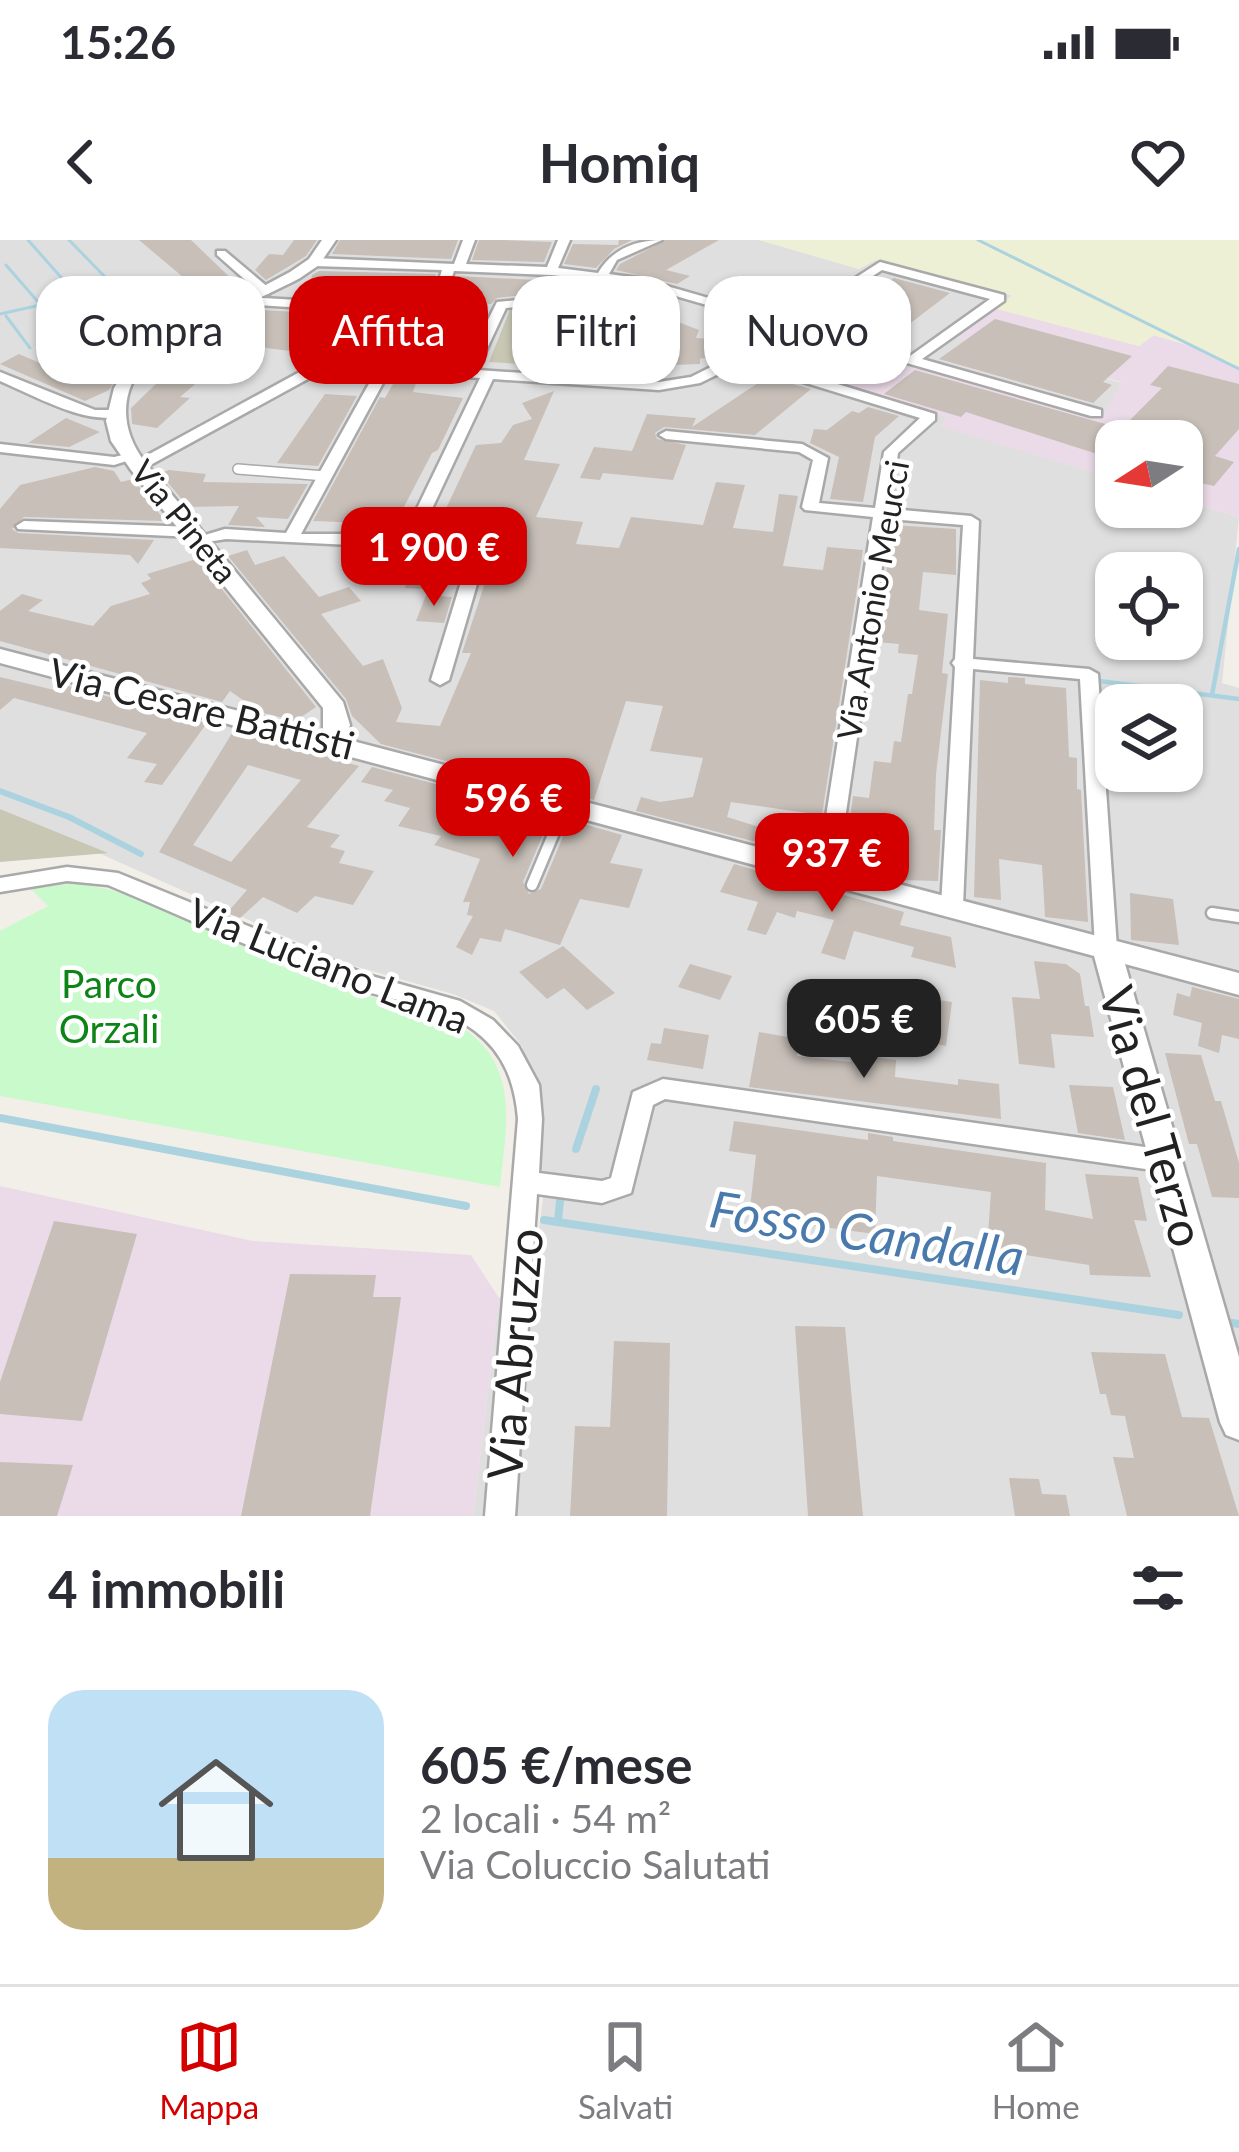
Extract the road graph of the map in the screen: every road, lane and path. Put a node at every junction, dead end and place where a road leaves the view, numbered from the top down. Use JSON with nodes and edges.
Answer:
{"nodes":[{"id":1,"x":329,"y":240,"type":"edge"},
{"id":2,"x":470,"y":240,"type":"edge"},
{"id":3,"x":564,"y":240,"type":"edge"},
{"id":4,"x":656,"y":240,"type":"edge"},
{"id":5,"x":221,"y":253,"type":"dead end"},
{"id":6,"x":314,"y":262,"type":"junction"},
{"id":7,"x":454,"y":267,"type":"junction"},
{"id":8,"x":551,"y":271,"type":"junction"},
{"id":9,"x":248,"y":276,"type":"edge"},
{"id":10,"x":450,"y":276,"type":"edge"},
{"id":11,"x":602,"y":276,"type":"joint"},
{"id":12,"x":865,"y":276,"type":"edge"},
{"id":13,"x":265,"y":291,"type":"edge"},
{"id":14,"x":512,"y":304,"type":"edge"},
{"id":15,"x":488,"y":332,"type":"edge"},
{"id":16,"x":912,"y":360,"type":"joint"},
{"id":17,"x":489,"y":374,"type":"joint"},
{"id":18,"x":0,"y":376,"type":"edge"},
{"id":19,"x":704,"y":376,"type":"edge"},
{"id":20,"x":126,"y":384,"type":"edge"},
{"id":21,"x":289,"y":384,"type":"edge"},
{"id":22,"x":376,"y":384,"type":"edge"},
{"id":23,"x":824,"y":384,"type":"edge"},
{"id":24,"x":1096,"y":413,"type":"dead end"},
{"id":25,"x":116,"y":414,"type":"junction"},
{"id":26,"x":666,"y":435,"type":"dead end"},
{"id":27,"x":0,"y":448,"type":"edge"},
{"id":28,"x":132,"y":458,"type":"junction"},
{"id":29,"x":238,"y":469,"type":"dead end"},
{"id":30,"x":325,"y":476,"type":"junction"},
{"id":31,"x":881,"y":513,"type":"junction"},
{"id":32,"x":24,"y":526,"type":"dead end"},
{"id":33,"x":408,"y":533,"type":"junction"},
{"id":34,"x":197,"y":536,"type":"junction"},
{"id":35,"x":292,"y":536,"type":"junction"},
{"id":36,"x":0,"y":656,"type":"edge"},
{"id":37,"x":961,"y":663,"type":"junction"},
{"id":38,"x":440,"y":680,"type":"dead end"},
{"id":39,"x":332,"y":741,"type":"junction"},
{"id":40,"x":566,"y":804,"type":"junction"},
{"id":41,"x":827,"y":874,"type":"junction"},
{"id":42,"x":0,"y":885,"type":"edge"},
{"id":43,"x":532,"y":885,"type":"dead end"},
{"id":44,"x":952,"y":906,"type":"junction"},
{"id":45,"x":1212,"y":914,"type":"dead end"},
{"id":46,"x":1239,"y":917,"type":"edge"},
{"id":47,"x":1106,"y":948,"type":"junction"},
{"id":48,"x":1239,"y":984,"type":"edge"},
{"id":49,"x":1166,"y":1161,"type":"junction"},
{"id":50,"x":528,"y":1187,"type":"junction"},
{"id":51,"x":1239,"y":1422,"type":"edge"},
{"id":52,"x":500,"y":1516,"type":"edge"}],
"edges":[{"from":1,"to":6,"type":"street","name":"Via Pineta"},
{"from":2,"to":7,"type":"street"},
{"from":3,"to":8,"type":"street"},
{"from":4,"to":11,"type":"street"},
{"from":5,"to":9,"type":"street"},
{"from":6,"to":7,"type":"street"},
{"from":6,"to":13,"type":"street","name":"Via Pineta"},
{"from":7,"to":8,"type":"street"},
{"from":7,"to":10,"type":"street"},
{"from":8,"to":11,"type":"street"},
{"from":12,"to":16,"type":"street"},
{"from":14,"to":15,"type":"street"},
{"from":16,"to":24,"type":"street"},
{"from":17,"to":19,"type":"street"},
{"from":17,"to":33,"type":"street"},
{"from":18,"to":25,"type":"street"},
{"from":20,"to":25,"type":"street","name":"Via Pineta"},
{"from":21,"to":28,"type":"street"},
{"from":22,"to":30,"type":"street"},
{"from":23,"to":31,"type":"street","name":"Via Antonio Meucci"},
{"from":25,"to":28,"type":"street","name":"Via Pineta"},
{"from":26,"to":31,"type":"street"},
{"from":27,"to":28,"type":"street"},
{"from":28,"to":34,"type":"street","name":"Via Pineta"},
{"from":29,"to":30,"type":"lane"},
{"from":30,"to":35,"type":"street"},
{"from":31,"to":37,"type":"street"},
{"from":31,"to":41,"type":"street","name":"Via Antonio Meucci"},
{"from":32,"to":34,"type":"street"},
{"from":33,"to":35,"type":"street"},
{"from":33,"to":38,"type":"street"},
{"from":34,"to":35,"type":"street"},
{"from":34,"to":39,"type":"street","name":"Via Pineta"},
{"from":36,"to":39,"type":"street","name":"Via Cesare Battisti"},
{"from":37,"to":44,"type":"street"},
{"from":37,"to":47,"type":"street"},
{"from":39,"to":40,"type":"street","name":"Via Cesare Battisti"},
{"from":40,"to":41,"type":"street","name":"Via Cesare Battisti"},
{"from":40,"to":43,"type":"lane"},
{"from":41,"to":44,"type":"street","name":"Via Cesare Battisti"},
{"from":42,"to":50,"type":"street","name":"Via Luciano Lama"},
{"from":44,"to":47,"type":"street","name":"Via Cesare Battisti"},
{"from":45,"to":46,"type":"lane"},
{"from":47,"to":48,"type":"street","name":"Via Cesare Battisti"},
{"from":47,"to":49,"type":"street","name":"Via del Terzo"},
{"from":49,"to":50,"type":"street"},
{"from":49,"to":51,"type":"street","name":"Via del Terzo"},
{"from":50,"to":52,"type":"street","name":"Via Abruzzo"}]}
